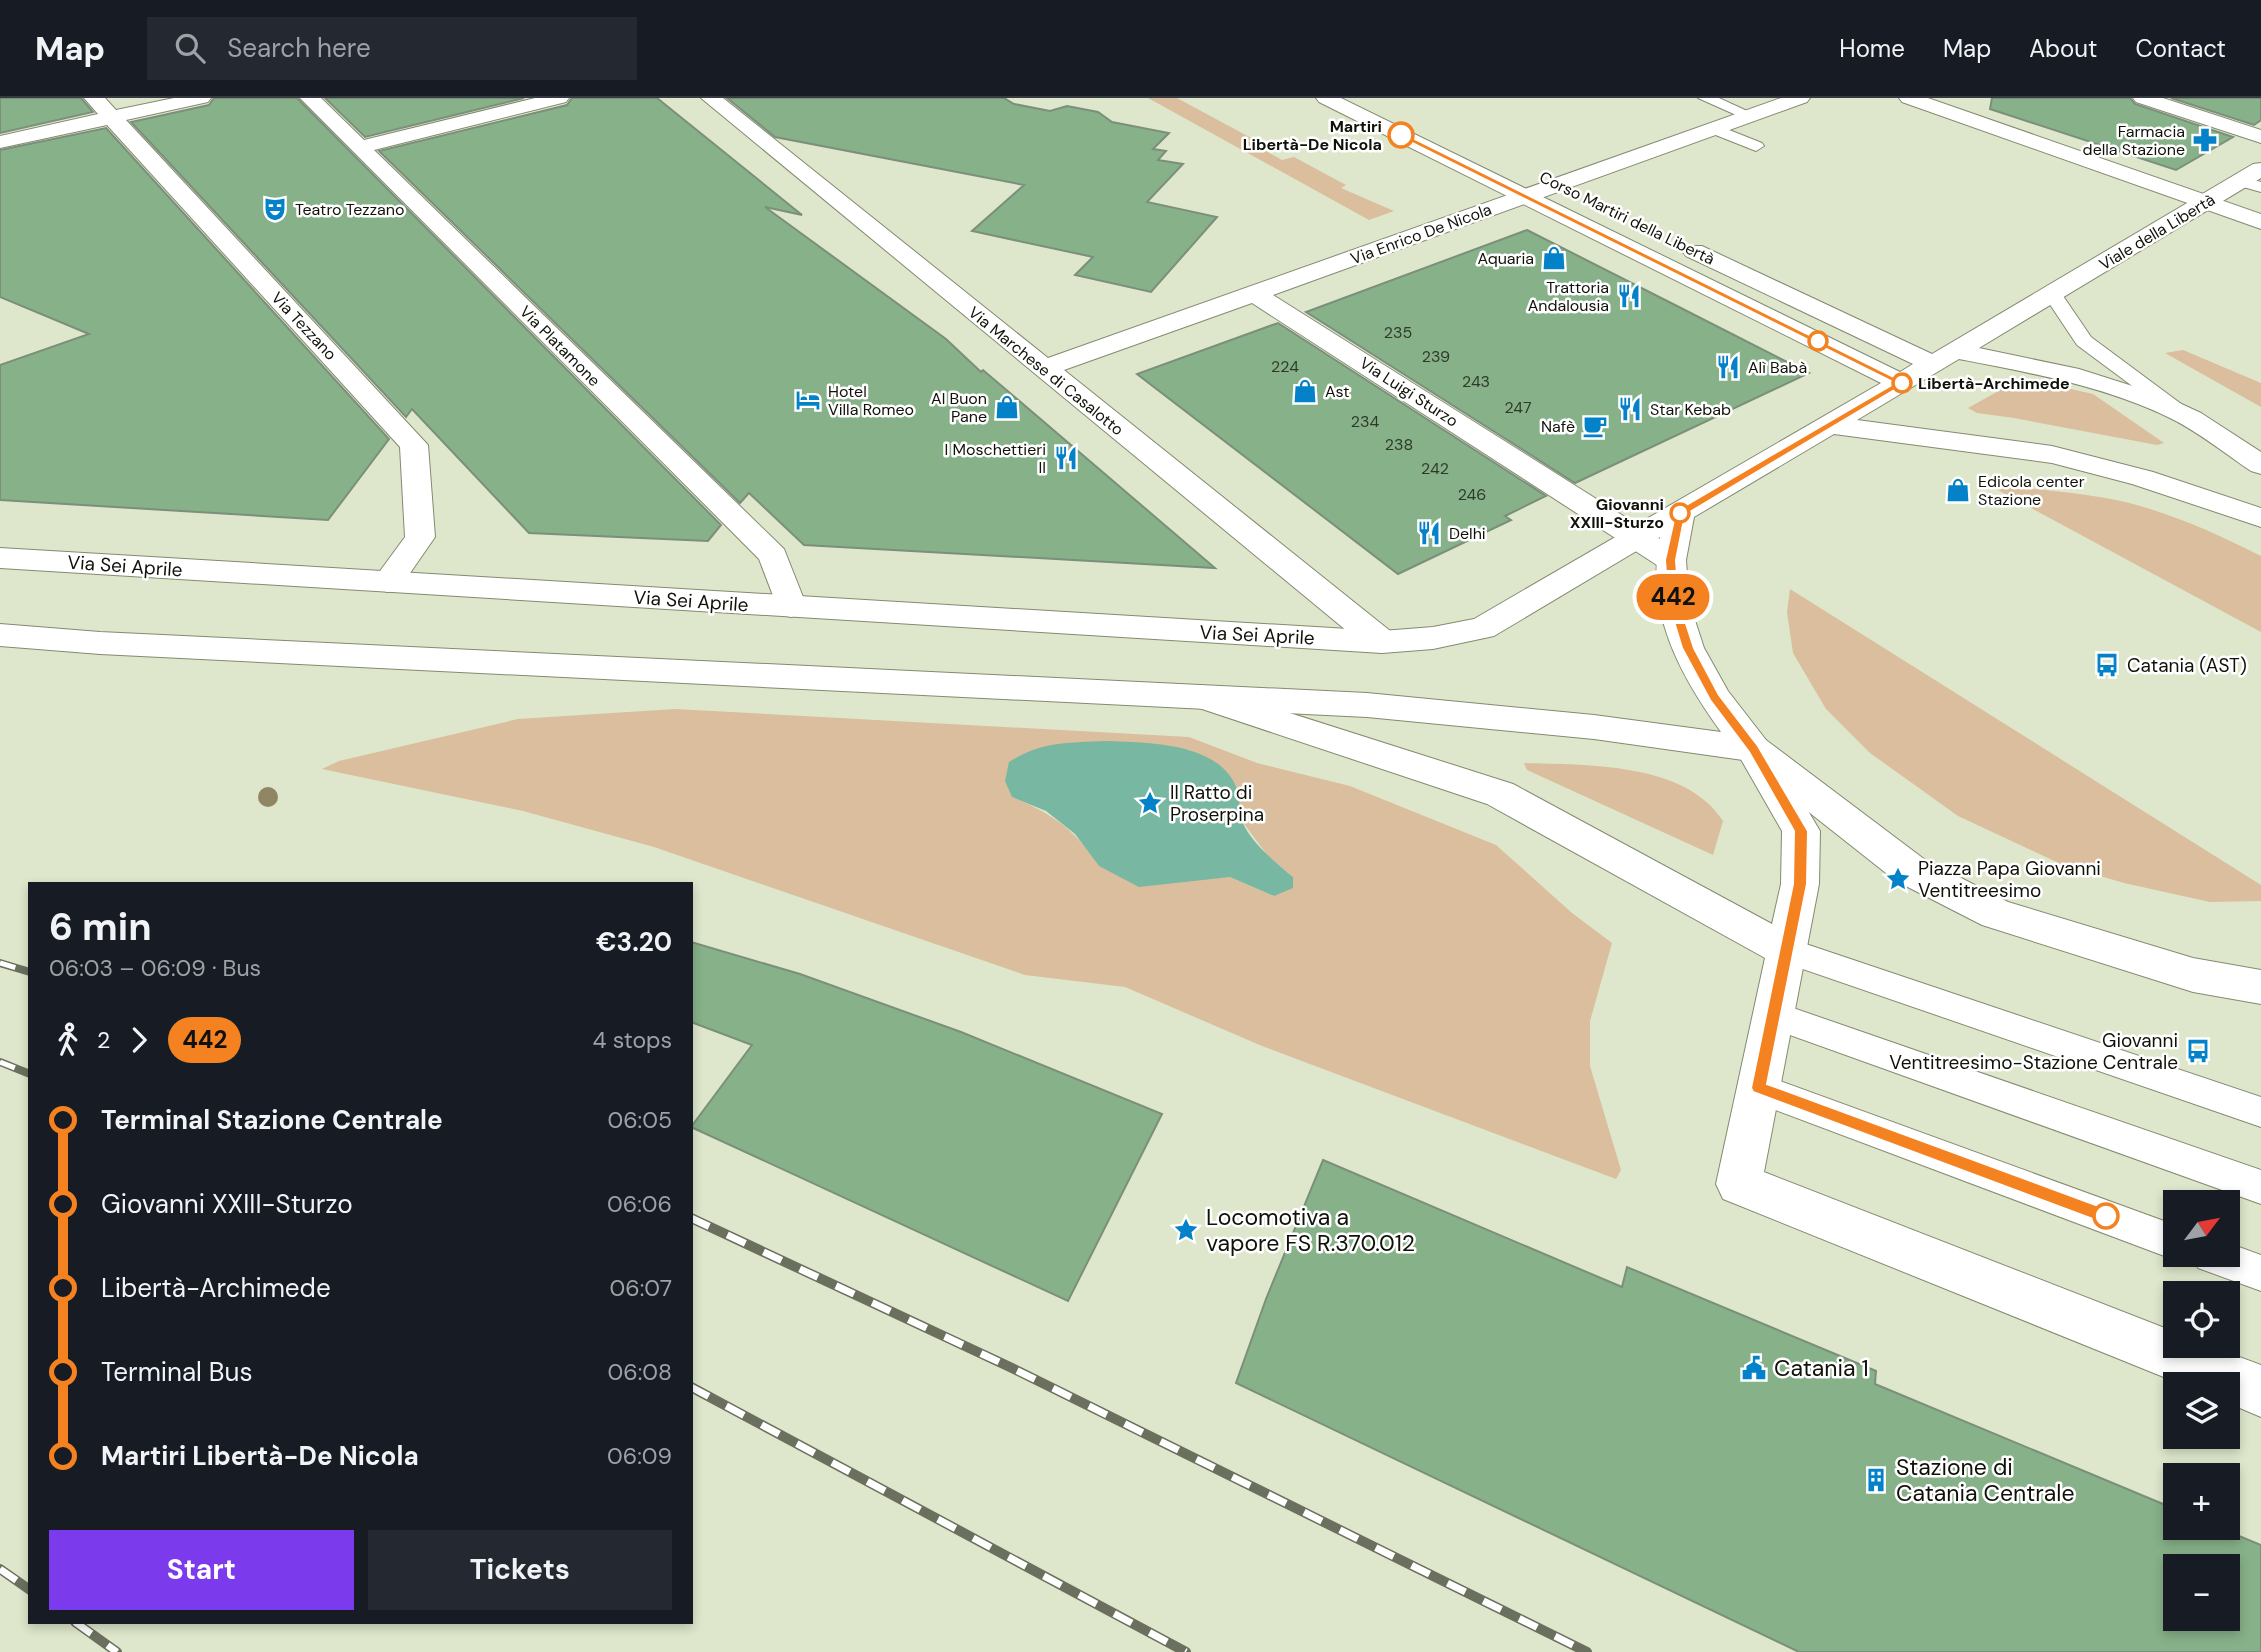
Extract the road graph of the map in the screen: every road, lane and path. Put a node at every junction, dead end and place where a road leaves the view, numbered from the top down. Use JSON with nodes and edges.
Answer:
{"nodes":[{"id":1,"x":93,"y":98,"type":"edge"},
{"id":2,"x":201,"y":98,"type":"edge"},
{"id":3,"x":310,"y":98,"type":"edge"},
{"id":4,"x":559,"y":98,"type":"edge"},
{"id":5,"x":711,"y":98,"type":"edge"},
{"id":6,"x":1326,"y":98,"type":"edge"},
{"id":7,"x":1706,"y":98,"type":"edge"},
{"id":8,"x":1800,"y":98,"type":"edge"},
{"id":9,"x":1909,"y":98,"type":"edge"},
{"id":10,"x":2143,"y":98,"type":"edge"},
{"id":11,"x":1750,"y":116,"type":"junction"},
{"id":12,"x":111,"y":117,"type":"junction"},
{"id":13,"x":1714,"y":129,"type":"junction"},
{"id":14,"x":2261,"y":137,"type":"edge"},
{"id":15,"x":0,"y":142,"type":"edge"},
{"id":16,"x":1756,"y":146,"type":"dead end"},
{"id":17,"x":359,"y":147,"type":"junction"},
{"id":18,"x":2261,"y":169,"type":"edge"},
{"id":19,"x":1536,"y":175,"type":"dead end"},
{"id":20,"x":2252,"y":184,"type":"edge"},
{"id":21,"x":1558,"y":185,"type":"junction"},
{"id":22,"x":1525,"y":197,"type":"junction"},
{"id":23,"x":1582,"y":197,"type":"dead end"},
{"id":24,"x":2207,"y":203,"type":"junction"},
{"id":25,"x":2261,"y":222,"type":"edge"},
{"id":26,"x":1680,"y":243,"type":"dead end"},
{"id":27,"x":1255,"y":293,"type":"junction"},
{"id":28,"x":2052,"y":294,"type":"junction"},
{"id":29,"x":1944,"y":358,"type":"junction"},
{"id":30,"x":1043,"y":369,"type":"junction"},
{"id":31,"x":1902,"y":383,"type":"junction"},
{"id":32,"x":2181,"y":413,"type":"junction"},
{"id":33,"x":1831,"y":425,"type":"junction"},
{"id":34,"x":2261,"y":466,"type":"edge"},
{"id":35,"x":1680,"y":513,"type":"junction"},
{"id":36,"x":2261,"y":518,"type":"edge"},
{"id":37,"x":1638,"y":538,"type":"junction"},
{"id":38,"x":0,"y":558,"type":"edge"},
{"id":39,"x":1671,"y":560,"type":"junction"},
{"id":40,"x":388,"y":582,"type":"junction"},
{"id":41,"x":791,"y":607,"type":"junction"},
{"id":42,"x":0,"y":635,"type":"edge"},
{"id":43,"x":1381,"y":642,"type":"junction"},
{"id":44,"x":1202,"y":697,"type":"junction"},
{"id":45,"x":1753,"y":749,"type":"junction"},
{"id":46,"x":1785,"y":950,"type":"junction"},
{"id":47,"x":2261,"y":987,"type":"edge"},
{"id":48,"x":1773,"y":1015,"type":"junction"},
{"id":49,"x":1758,"y":1088,"type":"junction"},
{"id":50,"x":2261,"y":1112,"type":"edge"},
{"id":51,"x":2261,"y":1187,"type":"edge"},
{"id":52,"x":2163,"y":1238,"type":"edge"},
{"id":53,"x":2240,"y":1265,"type":"edge"},
{"id":54,"x":2261,"y":1273,"type":"edge"},
{"id":55,"x":2261,"y":1391,"type":"edge"}],
"edges":[{"from":1,"to":12,"type":"street","name":"Via Tezzano"},
{"from":2,"to":12,"type":"street"},
{"from":3,"to":17,"type":"street","name":"Via Platamone"},
{"from":4,"to":17,"type":"street"},
{"from":5,"to":30,"type":"street","name":"Via Marchese di Casalotto"},
{"from":6,"to":22,"type":"street","name":"Corso Martiri della Libertà"},
{"from":7,"to":11,"type":"lane"},
{"from":8,"to":11,"type":"street","name":"Via Enrico De Nicola"},
{"from":9,"to":24,"type":"street"},
{"from":10,"to":14,"type":"street"},
{"from":11,"to":13,"type":"street","name":"Via Enrico De Nicola"},
{"from":12,"to":15,"type":"street"},
{"from":12,"to":40,"type":"street","name":"Via Tezzano"},
{"from":13,"to":16,"type":"lane"},
{"from":13,"to":21,"type":"street","name":"Via Enrico De Nicola"},
{"from":17,"to":41,"type":"street","name":"Via Platamone"},
{"from":18,"to":20,"type":"street","name":"Viale della Libertà"},
{"from":19,"to":21,"type":"street","name":"Corso Martiri della Libertà"},
{"from":20,"to":24,"type":"street","name":"Viale della Libertà"},
{"from":21,"to":22,"type":"street","name":"Via Enrico De Nicola"},
{"from":21,"to":23,"type":"street","name":"Corso Martiri della Libertà"},
{"from":22,"to":27,"type":"street","name":"Via Enrico De Nicola"},
{"from":22,"to":31,"type":"street","name":"Corso Martiri della Libertà"},
{"from":24,"to":25,"type":"street"},
{"from":24,"to":28,"type":"street","name":"Viale della Libertà"},
{"from":26,"to":29,"type":"street","name":"Corso Martiri della Libertà"},
{"from":27,"to":30,"type":"street","name":"Via Enrico De Nicola"},
{"from":27,"to":37,"type":"street","name":"Via Luigi Sturzo"},
{"from":28,"to":29,"type":"street","name":"Viale della Libertà"},
{"from":28,"to":32,"type":"lane"},
{"from":29,"to":31,"type":"street","name":"Viale della Libertà"},
{"from":29,"to":32,"type":"street","name":"Corso Martiri della Libertà"},
{"from":30,"to":43,"type":"street","name":"Via Marchese di Casalotto"},
{"from":31,"to":33,"type":"street","name":"Viale della Libertà"},
{"from":32,"to":34,"type":"street","name":"Corso Martiri della Libertà"},
{"from":33,"to":35,"type":"street","name":"Viale della Libertà"},
{"from":33,"to":36,"type":"street"},
{"from":35,"to":37,"type":"street","name":"Via Sei Aprile"},
{"from":35,"to":39,"type":"street"},
{"from":37,"to":39,"type":"street","name":"Via Luigi Sturzo"},
{"from":37,"to":43,"type":"street","name":"Via Sei Aprile"},
{"from":38,"to":40,"type":"street","name":"Via Sei Aprile"},
{"from":39,"to":45,"type":"street"},
{"from":40,"to":41,"type":"street","name":"Via Sei Aprile"},
{"from":41,"to":43,"type":"street","name":"Via Sei Aprile"},
{"from":42,"to":44,"type":"street"},
{"from":44,"to":45,"type":"street"},
{"from":44,"to":46,"type":"street"},
{"from":45,"to":46,"type":"street"},
{"from":45,"to":47,"type":"street"},
{"from":46,"to":48,"type":"street"},
{"from":46,"to":50,"type":"lane"},
{"from":48,"to":49,"type":"street"},
{"from":48,"to":51,"type":"lane"},
{"from":49,"to":52,"type":"lane"},
{"from":49,"to":55,"type":"street"},
{"from":53,"to":54,"type":"lane"}]}
